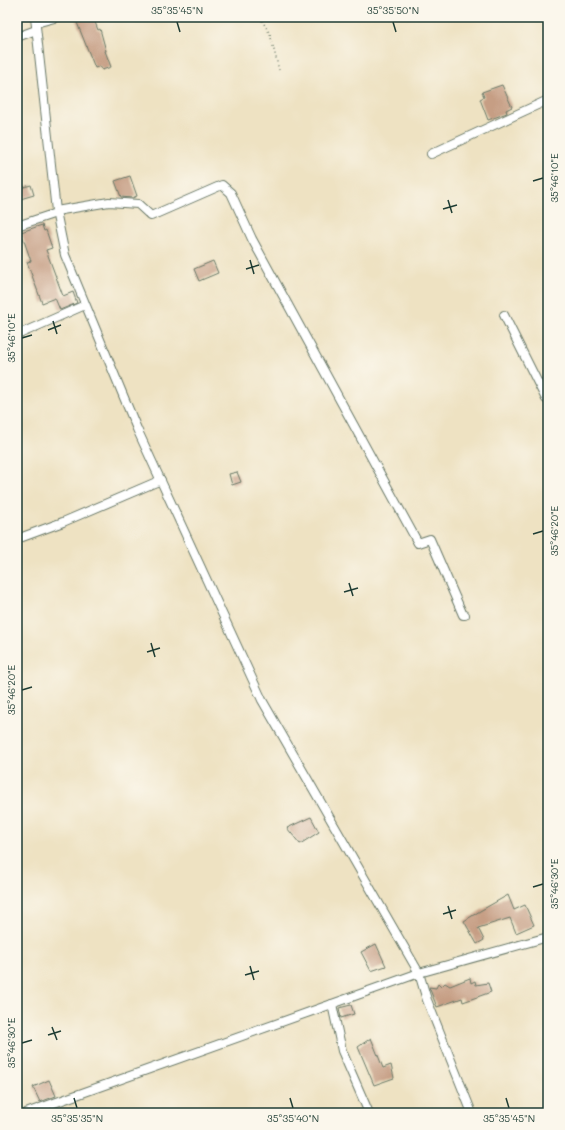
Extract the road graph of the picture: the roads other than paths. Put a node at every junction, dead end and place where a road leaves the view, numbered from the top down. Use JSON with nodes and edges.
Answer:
{"nodes":[{"id":1,"x":58,"y":17,"type":"edge"},
{"id":2,"x":36,"y":23,"type":"edge"},
{"id":3,"x":17,"y":37,"type":"edge"},
{"id":4,"x":548,"y":100,"type":"edge"},
{"id":5,"x":431,"y":154,"type":"dead end"},
{"id":6,"x":56,"y":212,"type":"junction"},
{"id":7,"x":17,"y":226,"type":"edge"},
{"id":8,"x":86,"y":305,"type":"junction"},
{"id":9,"x":504,"y":315,"type":"dead end"},
{"id":10,"x":17,"y":335,"type":"edge"},
{"id":11,"x":548,"y":400,"type":"edge"},
{"id":12,"x":161,"y":480,"type":"junction"},
{"id":13,"x":17,"y":540,"type":"edge"},
{"id":14,"x":465,"y":615,"type":"dead end"},
{"id":15,"x":548,"y":937,"type":"edge"},
{"id":16,"x":418,"y":973,"type":"junction"},
{"id":17,"x":332,"y":1004,"type":"junction"},
{"id":18,"x":26,"y":1113,"type":"edge"},
{"id":19,"x":369,"y":1113,"type":"edge"},
{"id":20,"x":472,"y":1113,"type":"edge"}],
"edges":[{"from":1,"to":2,"type":"street"},
{"from":2,"to":3,"type":"street"},
{"from":2,"to":6,"type":"street"},
{"from":4,"to":5,"type":"street"},
{"from":6,"to":7,"type":"street"},
{"from":6,"to":8,"type":"street"},
{"from":6,"to":14,"type":"street"},
{"from":8,"to":10,"type":"street"},
{"from":8,"to":12,"type":"street"},
{"from":9,"to":11,"type":"street"},
{"from":12,"to":13,"type":"street"},
{"from":12,"to":16,"type":"street"},
{"from":15,"to":16,"type":"street"},
{"from":16,"to":17,"type":"street"},
{"from":16,"to":20,"type":"street"},
{"from":17,"to":18,"type":"street"},
{"from":17,"to":19,"type":"street"}]}
